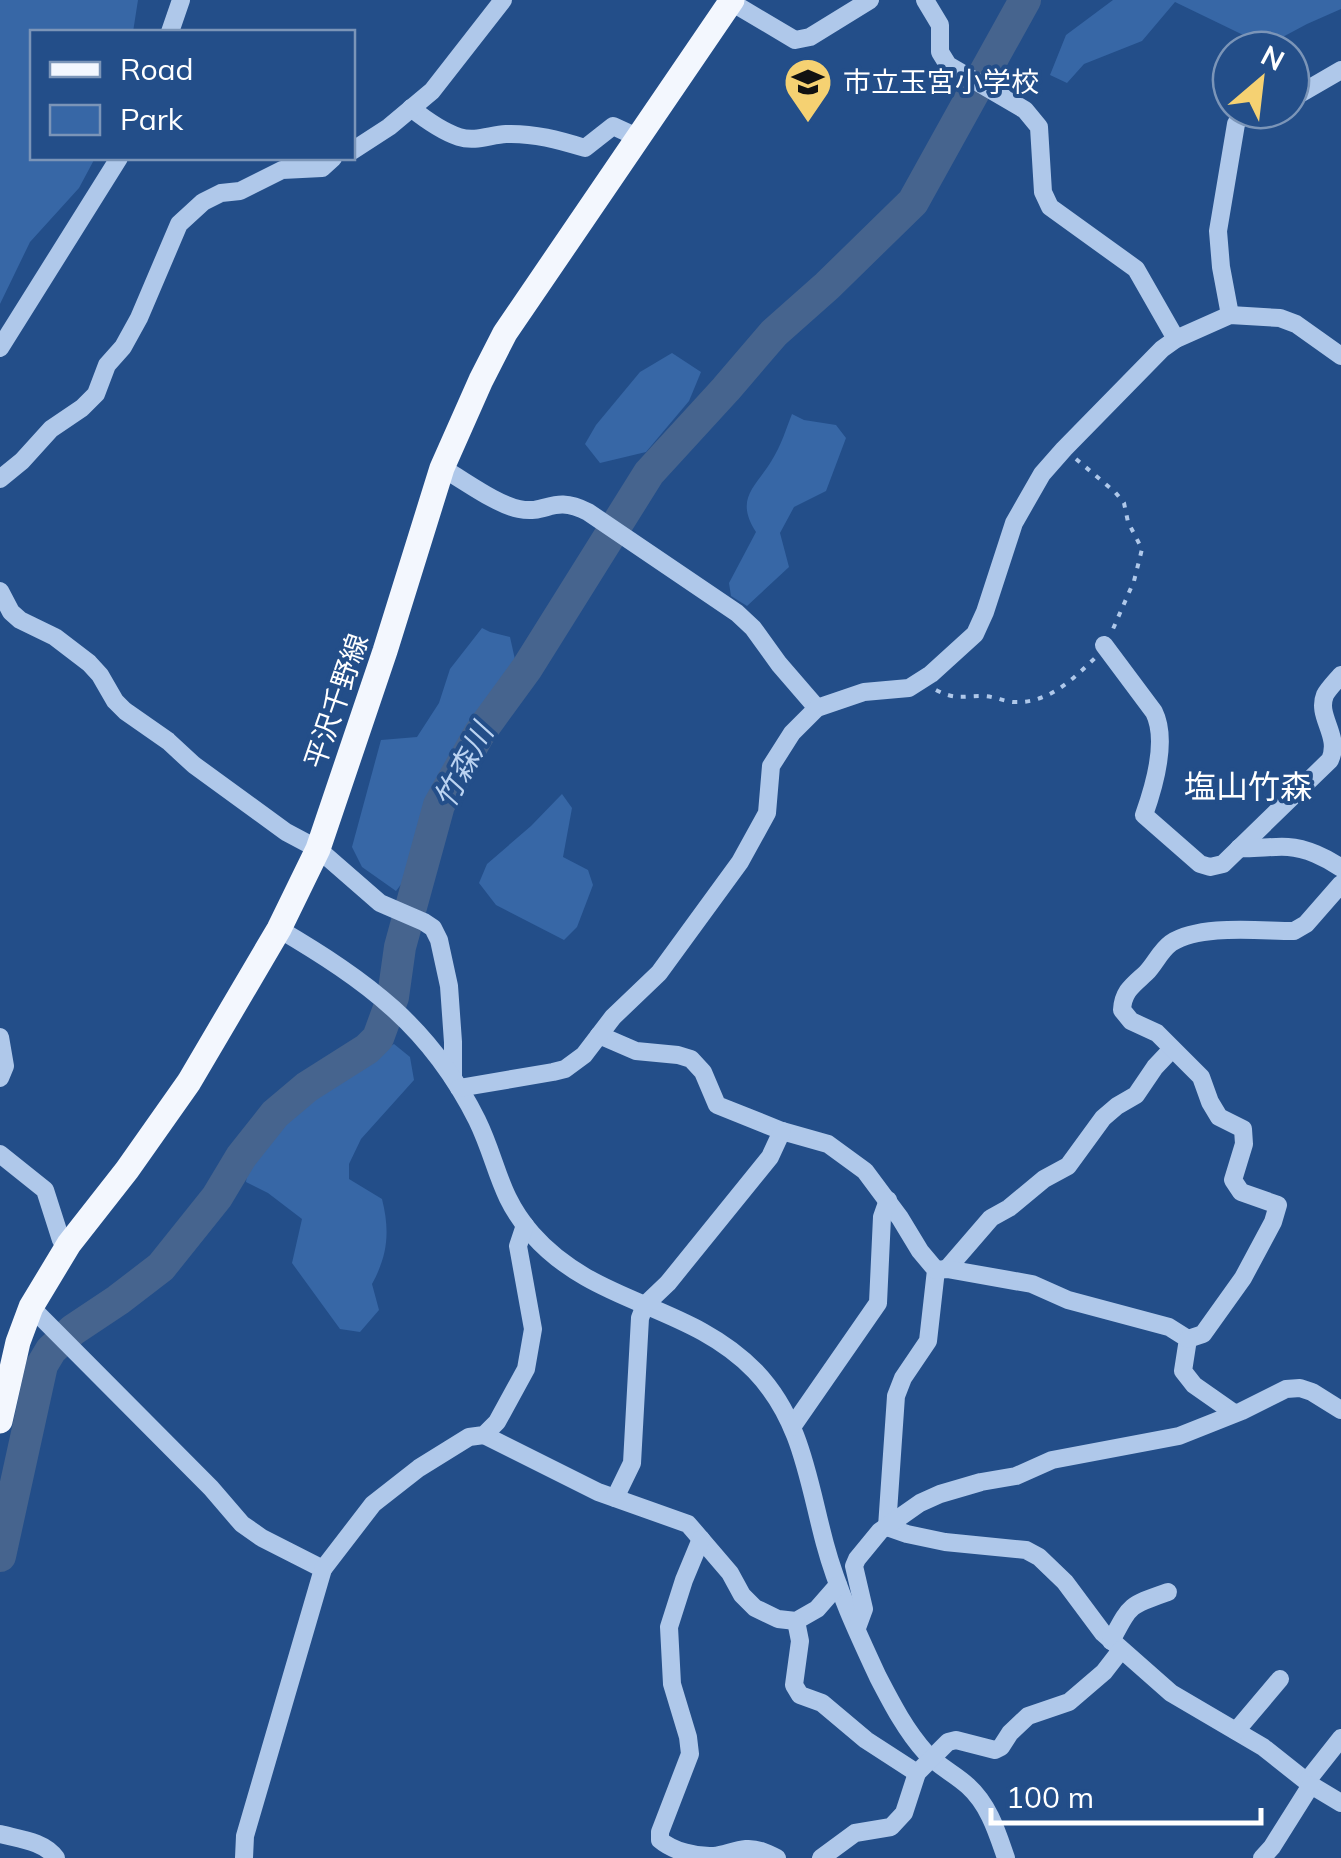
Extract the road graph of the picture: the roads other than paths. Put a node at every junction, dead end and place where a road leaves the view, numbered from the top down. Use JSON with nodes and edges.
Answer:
{"nodes":[{"id":1,"x":181,"y":0,"type":"edge"},
{"id":2,"x":502,"y":0,"type":"edge"},
{"id":3,"x":870,"y":0,"type":"edge"},
{"id":4,"x":925,"y":0,"type":"edge"},
{"id":5,"x":731,"y":1,"type":"edge"},
{"id":6,"x":171,"y":30,"type":"edge"},
{"id":7,"x":1341,"y":70,"type":"edge"},
{"id":8,"x":1311,"y":87,"type":"edge"},
{"id":9,"x":411,"y":108,"type":"junction"},
{"id":10,"x":1235,"y":130,"type":"edge"},
{"id":11,"x":636,"y":137,"type":"junction"},
{"id":12,"x":355,"y":149,"type":"edge"},
{"id":13,"x":118,"y":160,"type":"edge"},
{"id":14,"x":331,"y":160,"type":"edge"},
{"id":15,"x":1230,"y":315,"type":"junction"},
{"id":16,"x":1176,"y":339,"type":"junction"},
{"id":17,"x":0,"y":348,"type":"edge"},
{"id":18,"x":1341,"y":356,"type":"edge"},
{"id":19,"x":442,"y":468,"type":"junction"},
{"id":20,"x":0,"y":480,"type":"edge"},
{"id":21,"x":0,"y":591,"type":"edge"},
{"id":22,"x":1104,"y":646,"type":"road end"},
{"id":23,"x":1341,"y":676,"type":"edge"},
{"id":24,"x":817,"y":708,"type":"junction"},
{"id":25,"x":1239,"y":848,"type":"junction"},
{"id":26,"x":318,"y":849,"type":"junction"},
{"id":27,"x":1341,"y":868,"type":"edge"},
{"id":28,"x":1341,"y":884,"type":"edge"},
{"id":29,"x":279,"y":929,"type":"junction"},
{"id":30,"x":599,"y":1035,"type":"junction"},
{"id":31,"x":0,"y":1037,"type":"edge"},
{"id":32,"x":1172,"y":1049,"type":"junction"},
{"id":33,"x":0,"y":1078,"type":"edge"},
{"id":34,"x":456,"y":1084,"type":"junction"},
{"id":35,"x":782,"y":1131,"type":"junction"},
{"id":36,"x":0,"y":1154,"type":"edge"},
{"id":37,"x":888,"y":1200,"type":"junction"},
{"id":38,"x":525,"y":1226,"type":"junction"},
{"id":39,"x":70,"y":1244,"type":"junction"},
{"id":40,"x":942,"y":1269,"type":"junction"},
{"id":41,"x":644,"y":1305,"type":"junction"},
{"id":42,"x":30,"y":1307,"type":"junction"},
{"id":43,"x":1188,"y":1339,"type":"junction"},
{"id":44,"x":1341,"y":1410,"type":"edge"},
{"id":45,"x":1234,"y":1414,"type":"junction"},
{"id":46,"x":0,"y":1421,"type":"edge"},
{"id":47,"x":792,"y":1426,"type":"junction"},
{"id":48,"x":484,"y":1435,"type":"junction"},
{"id":49,"x":615,"y":1498,"type":"junction"},
{"id":50,"x":886,"y":1527,"type":"junction"},
{"id":51,"x":701,"y":1539,"type":"junction"},
{"id":52,"x":323,"y":1569,"type":"junction"},
{"id":53,"x":838,"y":1585,"type":"junction"},
{"id":54,"x":1168,"y":1592,"type":"dead end"},
{"id":55,"x":796,"y":1621,"type":"junction"},
{"id":56,"x":857,"y":1628,"type":"junction"},
{"id":57,"x":1116,"y":1645,"type":"junction"},
{"id":58,"x":1280,"y":1678,"type":"dead end"},
{"id":59,"x":1236,"y":1732,"type":"junction"},
{"id":60,"x":1341,"y":1738,"type":"edge"},
{"id":61,"x":932,"y":1758,"type":"junction"},
{"id":62,"x":918,"y":1774,"type":"junction"},
{"id":63,"x":1309,"y":1783,"type":"junction"},
{"id":64,"x":1341,"y":1802,"type":"edge"},
{"id":65,"x":0,"y":1834,"type":"edge"},
{"id":66,"x":660,"y":1850,"type":"edge"},
{"id":67,"x":56,"y":1858,"type":"edge"},
{"id":68,"x":244,"y":1858,"type":"edge"},
{"id":69,"x":777,"y":1858,"type":"edge"},
{"id":70,"x":821,"y":1858,"type":"edge"},
{"id":71,"x":1006,"y":1858,"type":"edge"},
{"id":72,"x":1262,"y":1858,"type":"edge"}],
"edges":[{"from":1,"to":6,"type":"street"},
{"from":2,"to":9,"type":"street"},
{"from":3,"to":5,"type":"street"},
{"from":4,"to":16,"type":"street"},
{"from":5,"to":11,"type":"main road","name":"平沢千野線"},
{"from":7,"to":8,"type":"street"},
{"from":9,"to":11,"type":"street"},
{"from":9,"to":12,"type":"street"},
{"from":10,"to":15,"type":"street"},
{"from":11,"to":19,"type":"main road","name":"平沢千野線"},
{"from":13,"to":17,"type":"street"},
{"from":14,"to":20,"type":"street"},
{"from":15,"to":16,"type":"street"},
{"from":15,"to":18,"type":"street"},
{"from":16,"to":24,"type":"street"},
{"from":19,"to":24,"type":"street"},
{"from":19,"to":26,"type":"main road","name":"平沢千野線"},
{"from":21,"to":26,"type":"street"},
{"from":22,"to":25,"type":"street"},
{"from":23,"to":25,"type":"street"},
{"from":24,"to":30,"type":"street"},
{"from":25,"to":27,"type":"street"},
{"from":26,"to":29,"type":"main road","name":"平沢千野線"},
{"from":26,"to":34,"type":"street"},
{"from":28,"to":32,"type":"street"},
{"from":29,"to":34,"type":"street"},
{"from":29,"to":39,"type":"main road","name":"平沢千野線"},
{"from":30,"to":34,"type":"street"},
{"from":30,"to":35,"type":"street"},
{"from":31,"to":33,"type":"street"},
{"from":32,"to":40,"type":"street"},
{"from":32,"to":43,"type":"street"},
{"from":34,"to":38,"type":"street"},
{"from":35,"to":37,"type":"street"},
{"from":35,"to":41,"type":"street"},
{"from":36,"to":39,"type":"street"},
{"from":37,"to":40,"type":"street"},
{"from":37,"to":47,"type":"street"},
{"from":38,"to":41,"type":"street"},
{"from":38,"to":48,"type":"street"},
{"from":39,"to":42,"type":"main road","name":"平沢千野線"},
{"from":40,"to":43,"type":"street"},
{"from":40,"to":50,"type":"street"},
{"from":41,"to":47,"type":"street"},
{"from":41,"to":49,"type":"street"},
{"from":42,"to":46,"type":"main road","name":"平沢千野線"},
{"from":42,"to":52,"type":"street"},
{"from":43,"to":45,"type":"street"},
{"from":44,"to":45,"type":"street"},
{"from":45,"to":50,"type":"street"},
{"from":47,"to":53,"type":"street"},
{"from":48,"to":49,"type":"street"},
{"from":48,"to":52,"type":"street"},
{"from":49,"to":51,"type":"street"},
{"from":50,"to":56,"type":"street"},
{"from":50,"to":57,"type":"street"},
{"from":51,"to":55,"type":"street"},
{"from":51,"to":66,"type":"street"},
{"from":52,"to":68,"type":"street"},
{"from":53,"to":55,"type":"street"},
{"from":53,"to":56,"type":"street"},
{"from":54,"to":57,"type":"street"},
{"from":55,"to":62,"type":"street"},
{"from":56,"to":61,"type":"street"},
{"from":57,"to":59,"type":"street"},
{"from":57,"to":61,"type":"street"},
{"from":58,"to":59,"type":"street"},
{"from":59,"to":63,"type":"street"},
{"from":60,"to":63,"type":"street"},
{"from":61,"to":62,"type":"street"},
{"from":61,"to":71,"type":"street"},
{"from":62,"to":70,"type":"street"},
{"from":63,"to":64,"type":"street"},
{"from":63,"to":72,"type":"street"},
{"from":65,"to":67,"type":"street"},
{"from":66,"to":69,"type":"street"}]}
